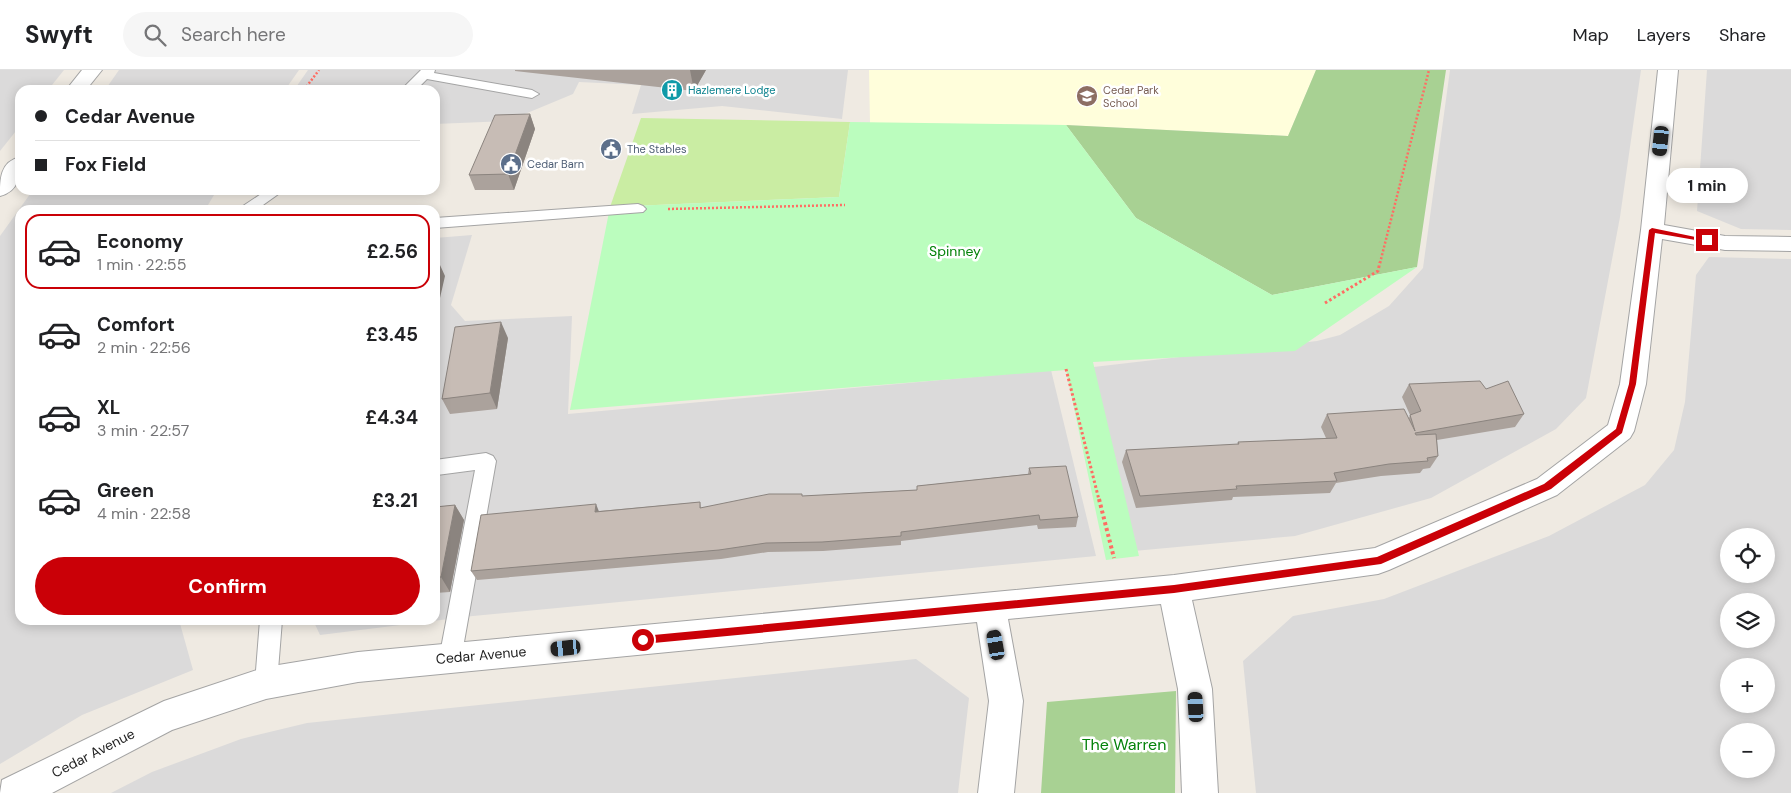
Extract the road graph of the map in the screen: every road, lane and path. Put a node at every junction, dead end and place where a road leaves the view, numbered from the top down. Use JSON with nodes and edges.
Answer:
{"nodes":[{"id":1,"x":92,"y":70,"type":"edge"},
{"id":2,"x":319,"y":70,"type":"edge"},
{"id":3,"x":1429,"y":70,"type":"edge"},
{"id":4,"x":1668,"y":70,"type":"edge"},
{"id":5,"x":427,"y":72,"type":"edge"},
{"id":6,"x":80,"y":85,"type":"edge"},
{"id":7,"x":308,"y":85,"type":"edge"},
{"id":8,"x":413,"y":85,"type":"edge"},
{"id":9,"x":532,"y":94,"type":"dead end"},
{"id":10,"x":15,"y":170,"type":"edge"},
{"id":11,"x":0,"y":189,"type":"edge"},
{"id":12,"x":269,"y":195,"type":"edge"},
{"id":13,"x":254,"y":205,"type":"edge"},
{"id":14,"x":845,"y":205,"type":"dead end"},
{"id":15,"x":638,"y":209,"type":"joint"},
{"id":16,"x":440,"y":223,"type":"edge"},
{"id":17,"x":1652,"y":230,"type":"junction"},
{"id":18,"x":1791,"y":244,"type":"edge"},
{"id":19,"x":1325,"y":303,"type":"dead end"},
{"id":20,"x":1066,"y":370,"type":"dead end"},
{"id":21,"x":440,"y":467,"type":"edge"},
{"id":22,"x":1174,"y":589,"type":"junction"},
{"id":23,"x":1124,"y":593,"type":"junction"},
{"id":24,"x":990,"y":607,"type":"junction"},
{"id":25,"x":271,"y":625,"type":"edge"},
{"id":26,"x":450,"y":658,"type":"junction"},
{"id":27,"x":266,"y":682,"type":"junction"},
{"id":28,"x":15,"y":793,"type":"edge"},
{"id":29,"x":996,"y":793,"type":"edge"},
{"id":30,"x":1200,"y":793,"type":"edge"}],
"edges":[{"from":1,"to":6,"type":"street"},
{"from":2,"to":7,"type":"path"},
{"from":3,"to":19,"type":"path"},
{"from":4,"to":17,"type":"street","name":"Cedar Avenue"},
{"from":5,"to":8,"type":"lane"},
{"from":5,"to":9,"type":"lane"},
{"from":10,"to":11,"type":"street"},
{"from":12,"to":13,"type":"lane"},
{"from":14,"to":15,"type":"path"},
{"from":15,"to":16,"type":"lane"},
{"from":17,"to":18,"type":"street"},
{"from":17,"to":22,"type":"street","name":"Cedar Avenue"},
{"from":20,"to":23,"type":"path"},
{"from":21,"to":26,"type":"lane"},
{"from":22,"to":23,"type":"street","name":"Cedar Avenue"},
{"from":22,"to":30,"type":"street"},
{"from":23,"to":24,"type":"street","name":"Cedar Avenue"},
{"from":24,"to":26,"type":"street","name":"Cedar Avenue"},
{"from":24,"to":29,"type":"street"},
{"from":25,"to":27,"type":"lane"},
{"from":26,"to":27,"type":"street","name":"Cedar Avenue"},
{"from":27,"to":28,"type":"street","name":"Cedar Avenue"}]}
